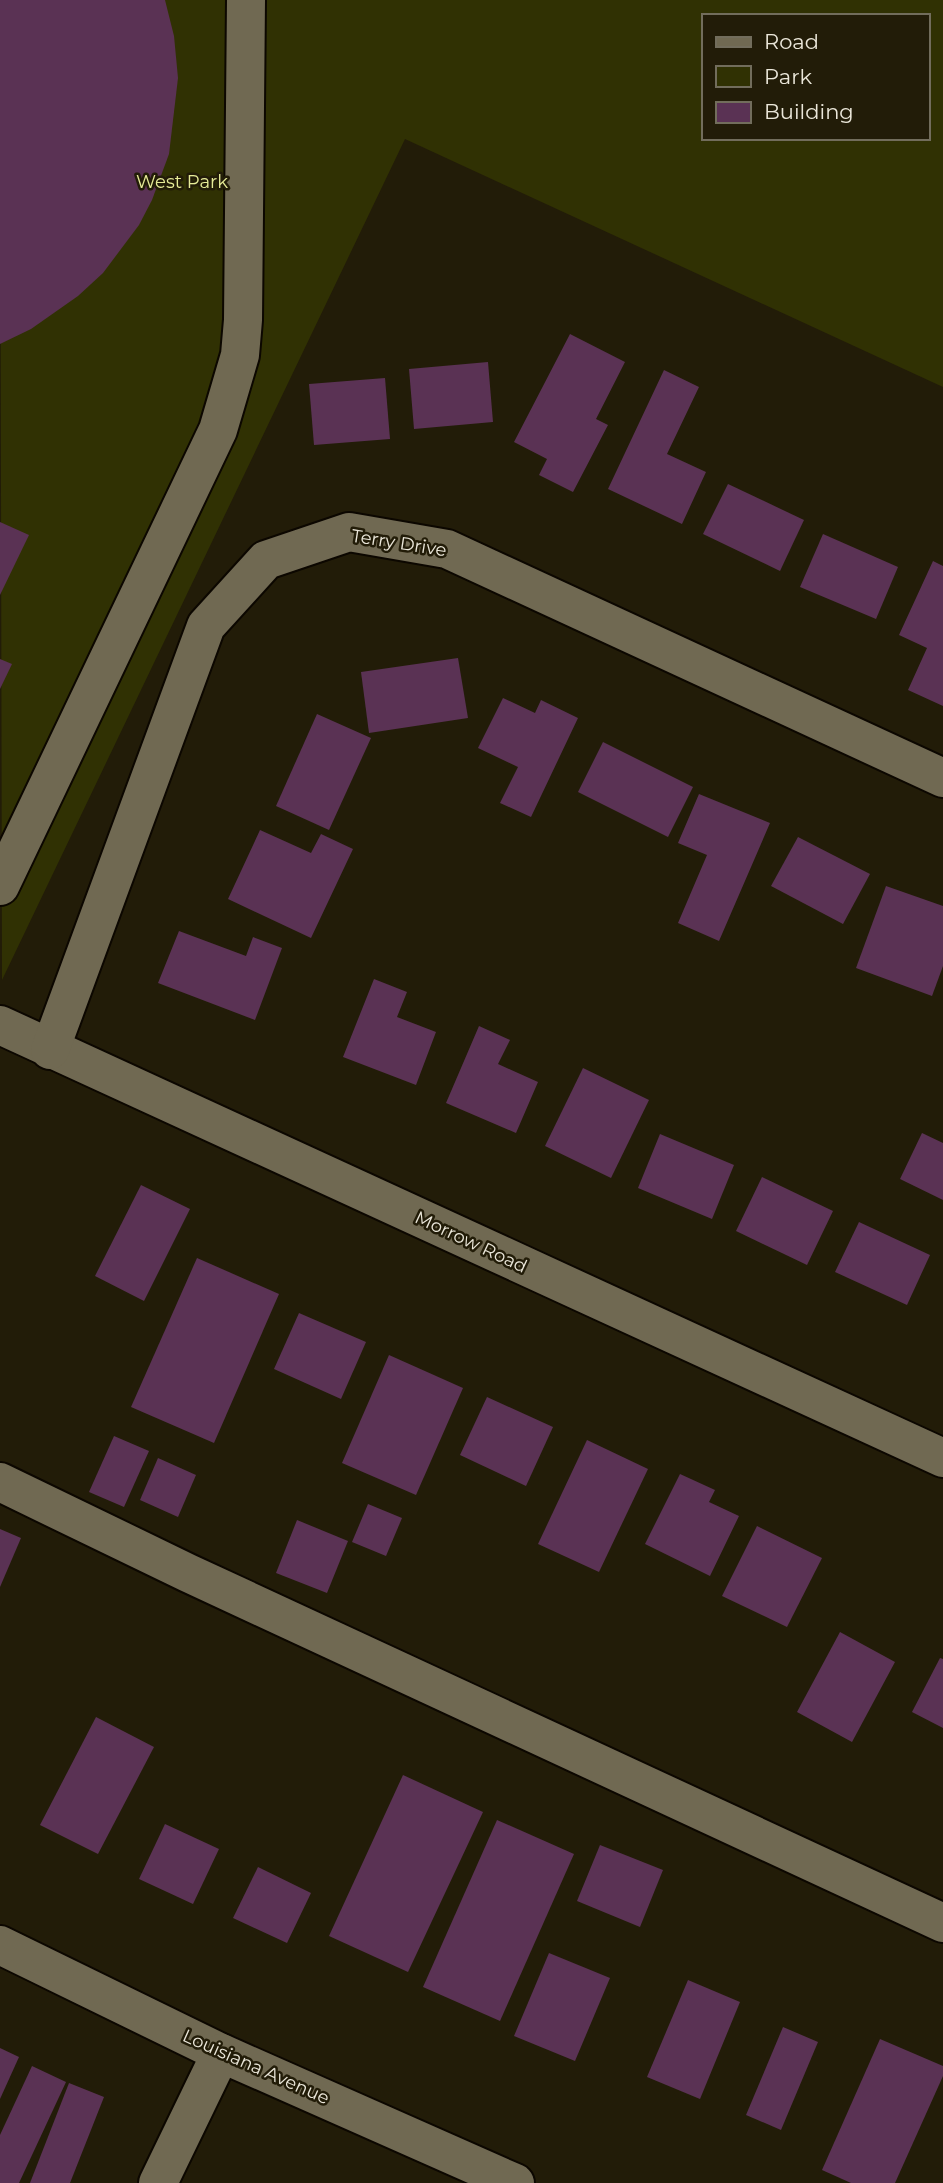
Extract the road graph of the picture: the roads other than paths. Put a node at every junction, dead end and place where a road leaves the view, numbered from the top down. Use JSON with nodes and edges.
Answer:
{"nodes":[{"id":1,"x":246,"y":0,"type":"edge"},
{"id":2,"x":943,"y":778,"type":"edge"},
{"id":3,"x":0,"y":886,"type":"edge"},
{"id":4,"x":0,"y":1025,"type":"edge"},
{"id":5,"x":50,"y":1050,"type":"junction"},
{"id":6,"x":943,"y":1458,"type":"edge"},
{"id":7,"x":0,"y":1482,"type":"edge"},
{"id":8,"x":943,"y":1923,"type":"edge"},
{"id":9,"x":0,"y":1945,"type":"edge"},
{"id":10,"x":221,"y":2053,"type":"junction"},
{"id":11,"x":158,"y":2183,"type":"edge"},
{"id":12,"x":515,"y":2183,"type":"edge"}],
"edges":[{"from":1,"to":3,"type":"street"},
{"from":2,"to":5,"type":"street","name":"Terry Drive"},
{"from":4,"to":5,"type":"street","name":"Morrow Road"},
{"from":5,"to":6,"type":"street","name":"Morrow Road"},
{"from":7,"to":8,"type":"street"},
{"from":9,"to":10,"type":"street","name":"Louisiana Avenue"},
{"from":10,"to":11,"type":"street"},
{"from":10,"to":12,"type":"street","name":"Louisiana Avenue"}]}
